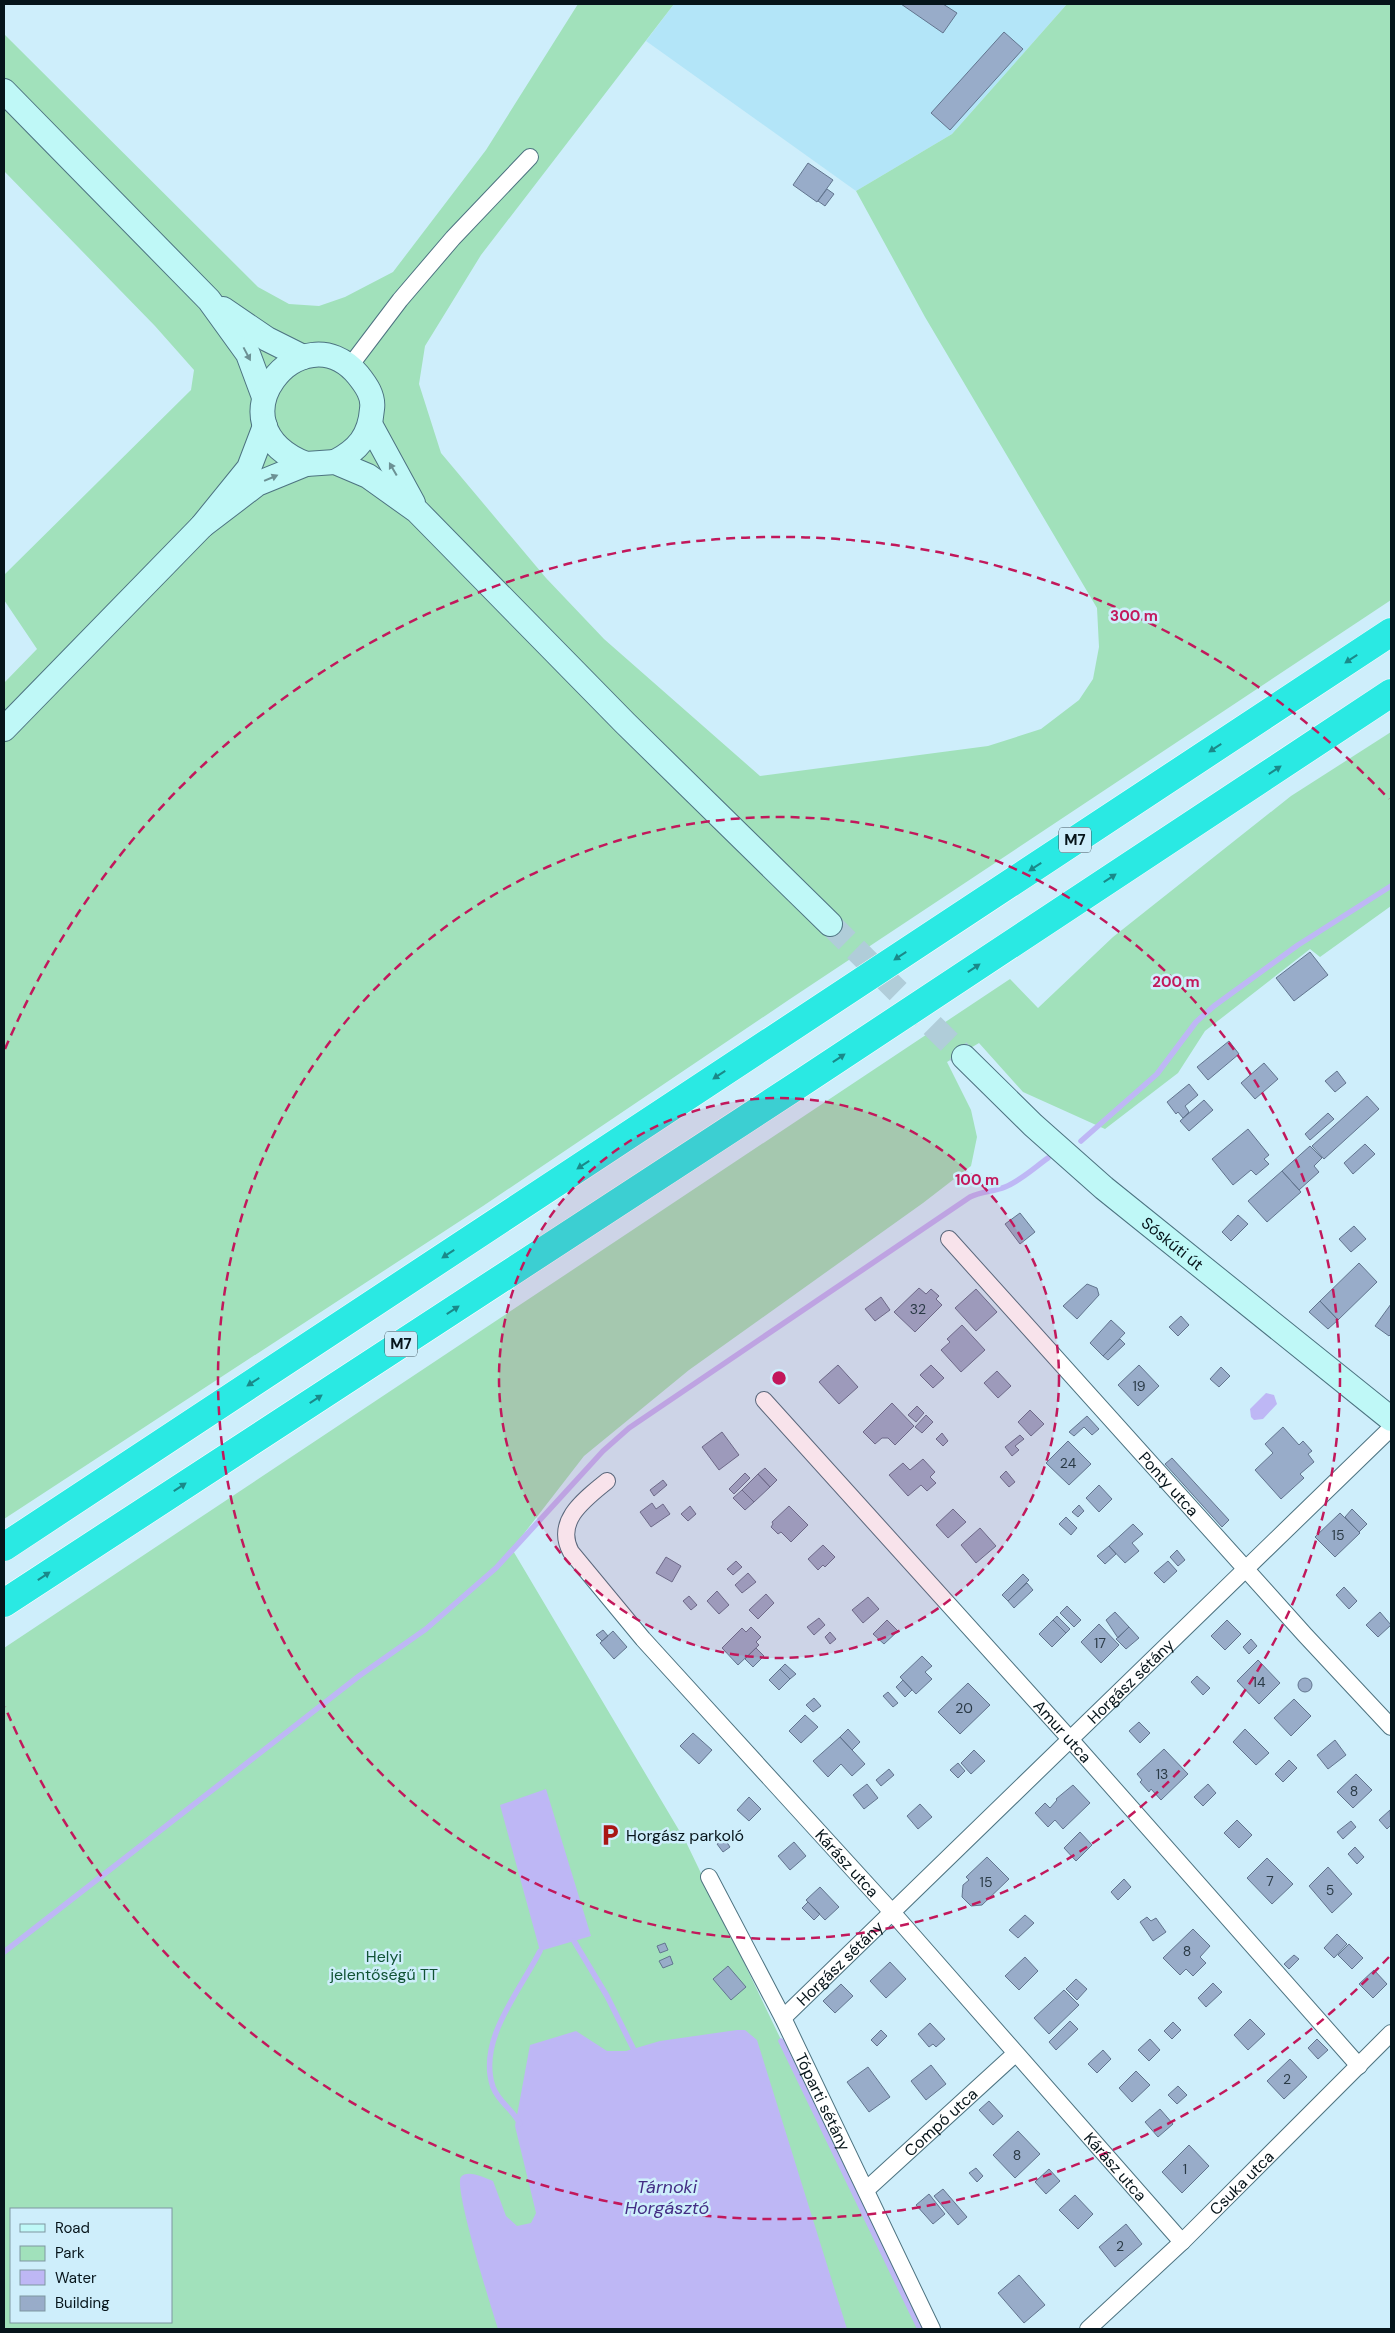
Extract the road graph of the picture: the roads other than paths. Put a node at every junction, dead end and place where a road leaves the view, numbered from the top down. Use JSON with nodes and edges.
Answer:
{"nodes":[{"id":1,"x":4,"y":91,"type":"edge"},
{"id":2,"x":530,"y":157,"type":"dead end"},
{"id":3,"x":209,"y":300,"type":"junction"},
{"id":4,"x":302,"y":357,"type":"junction"},
{"id":5,"x":350,"y":366,"type":"junction"},
{"id":6,"x":264,"y":397,"type":"junction"},
{"id":7,"x":265,"y":426,"type":"junction"},
{"id":8,"x":371,"y":426,"type":"junction"},
{"id":9,"x":335,"y":462,"type":"junction"},
{"id":10,"x":306,"y":464,"type":"junction"},
{"id":11,"x":417,"y":511,"type":"junction"},
{"id":12,"x":202,"y":526,"type":"junction"},
{"id":13,"x":1391,"y":632,"type":"edge"},
{"id":14,"x":1391,"y":693,"type":"edge"},
{"id":15,"x":4,"y":730,"type":"edge"},
{"id":16,"x":830,"y":924,"type":"tunnel mouth"},
{"id":17,"x":964,"y":1057,"type":"tunnel mouth"},
{"id":18,"x":949,"y":1239,"type":"dead end"},
{"id":19,"x":764,"y":1400,"type":"dead end"},
{"id":20,"x":1391,"y":1419,"type":"edge"},
{"id":21,"x":1391,"y":1428,"type":"edge"},
{"id":22,"x":607,"y":1481,"type":"dead end"},
{"id":23,"x":4,"y":1547,"type":"edge"},
{"id":24,"x":1245,"y":1568,"type":"junction"},
{"id":25,"x":4,"y":1603,"type":"edge"},
{"id":26,"x":1391,"y":1727,"type":"edge"},
{"id":27,"x":1070,"y":1739,"type":"junction"},
{"id":28,"x":709,"y":1877,"type":"dead end"},
{"id":29,"x":891,"y":1911,"type":"junction"},
{"id":30,"x":783,"y":2018,"type":"junction"},
{"id":31,"x":1391,"y":2033,"type":"edge"},
{"id":32,"x":1015,"y":2054,"type":"junction"},
{"id":33,"x":1358,"y":2066,"type":"junction"},
{"id":34,"x":866,"y":2190,"type":"junction"},
{"id":35,"x":1182,"y":2242,"type":"junction"},
{"id":36,"x":932,"y":2329,"type":"edge"},
{"id":37,"x":1088,"y":2329,"type":"edge"}],
"edges":[{"from":1,"to":3,"type":"main road"},
{"from":2,"to":5,"type":"street"},
{"from":3,"to":4,"type":"main road"},
{"from":3,"to":6,"type":"main road","one_way":true},
{"from":4,"to":5,"type":"main road"},
{"from":4,"to":6,"type":"main road"},
{"from":5,"to":8,"type":"main road"},
{"from":6,"to":7,"type":"main road"},
{"from":7,"to":10,"type":"main road"},
{"from":7,"to":12,"type":"main road"},
{"from":8,"to":9,"type":"main road"},
{"from":11,"to":8,"type":"main road","one_way":true},
{"from":9,"to":10,"type":"main road"},
{"from":9,"to":11,"type":"main road"},
{"from":12,"to":10,"type":"main road","one_way":true},
{"from":11,"to":16,"type":"main road"},
{"from":12,"to":15,"type":"main road"},
{"from":13,"to":23,"type":"highway","number":"M7","one_way":true},
{"from":25,"to":14,"type":"highway","number":"M7","one_way":true},
{"from":17,"to":20,"type":"main road","name":"Sóskúti út"},
{"from":18,"to":24,"type":"street","name":"Ponty utca"},
{"from":19,"to":27,"type":"street","name":"Amur utca"},
{"from":21,"to":24,"type":"street","name":"Horgász sétány"},
{"from":22,"to":29,"type":"street","name":"Kárász utca"},
{"from":24,"to":26,"type":"street","name":"Ponty utca"},
{"from":24,"to":27,"type":"street","name":"Horgász sétány"},
{"from":27,"to":29,"type":"street","name":"Horgász sétány"},
{"from":27,"to":33,"type":"street","name":"Amur utca"},
{"from":28,"to":30,"type":"street","name":"Tóparti sétány"},
{"from":29,"to":30,"type":"street","name":"Horgász sétány"},
{"from":29,"to":32,"type":"street","name":"Kárász utca"},
{"from":30,"to":34,"type":"street","name":"Tóparti sétány"},
{"from":31,"to":33,"type":"street","name":"Csuka utca"},
{"from":32,"to":34,"type":"street","name":"Compó utca"},
{"from":32,"to":35,"type":"street","name":"Kárász utca"},
{"from":33,"to":35,"type":"street","name":"Csuka utca"},
{"from":34,"to":36,"type":"street","name":"Tóparti sétány"},
{"from":35,"to":37,"type":"street","name":"Csuka utca"}]}
